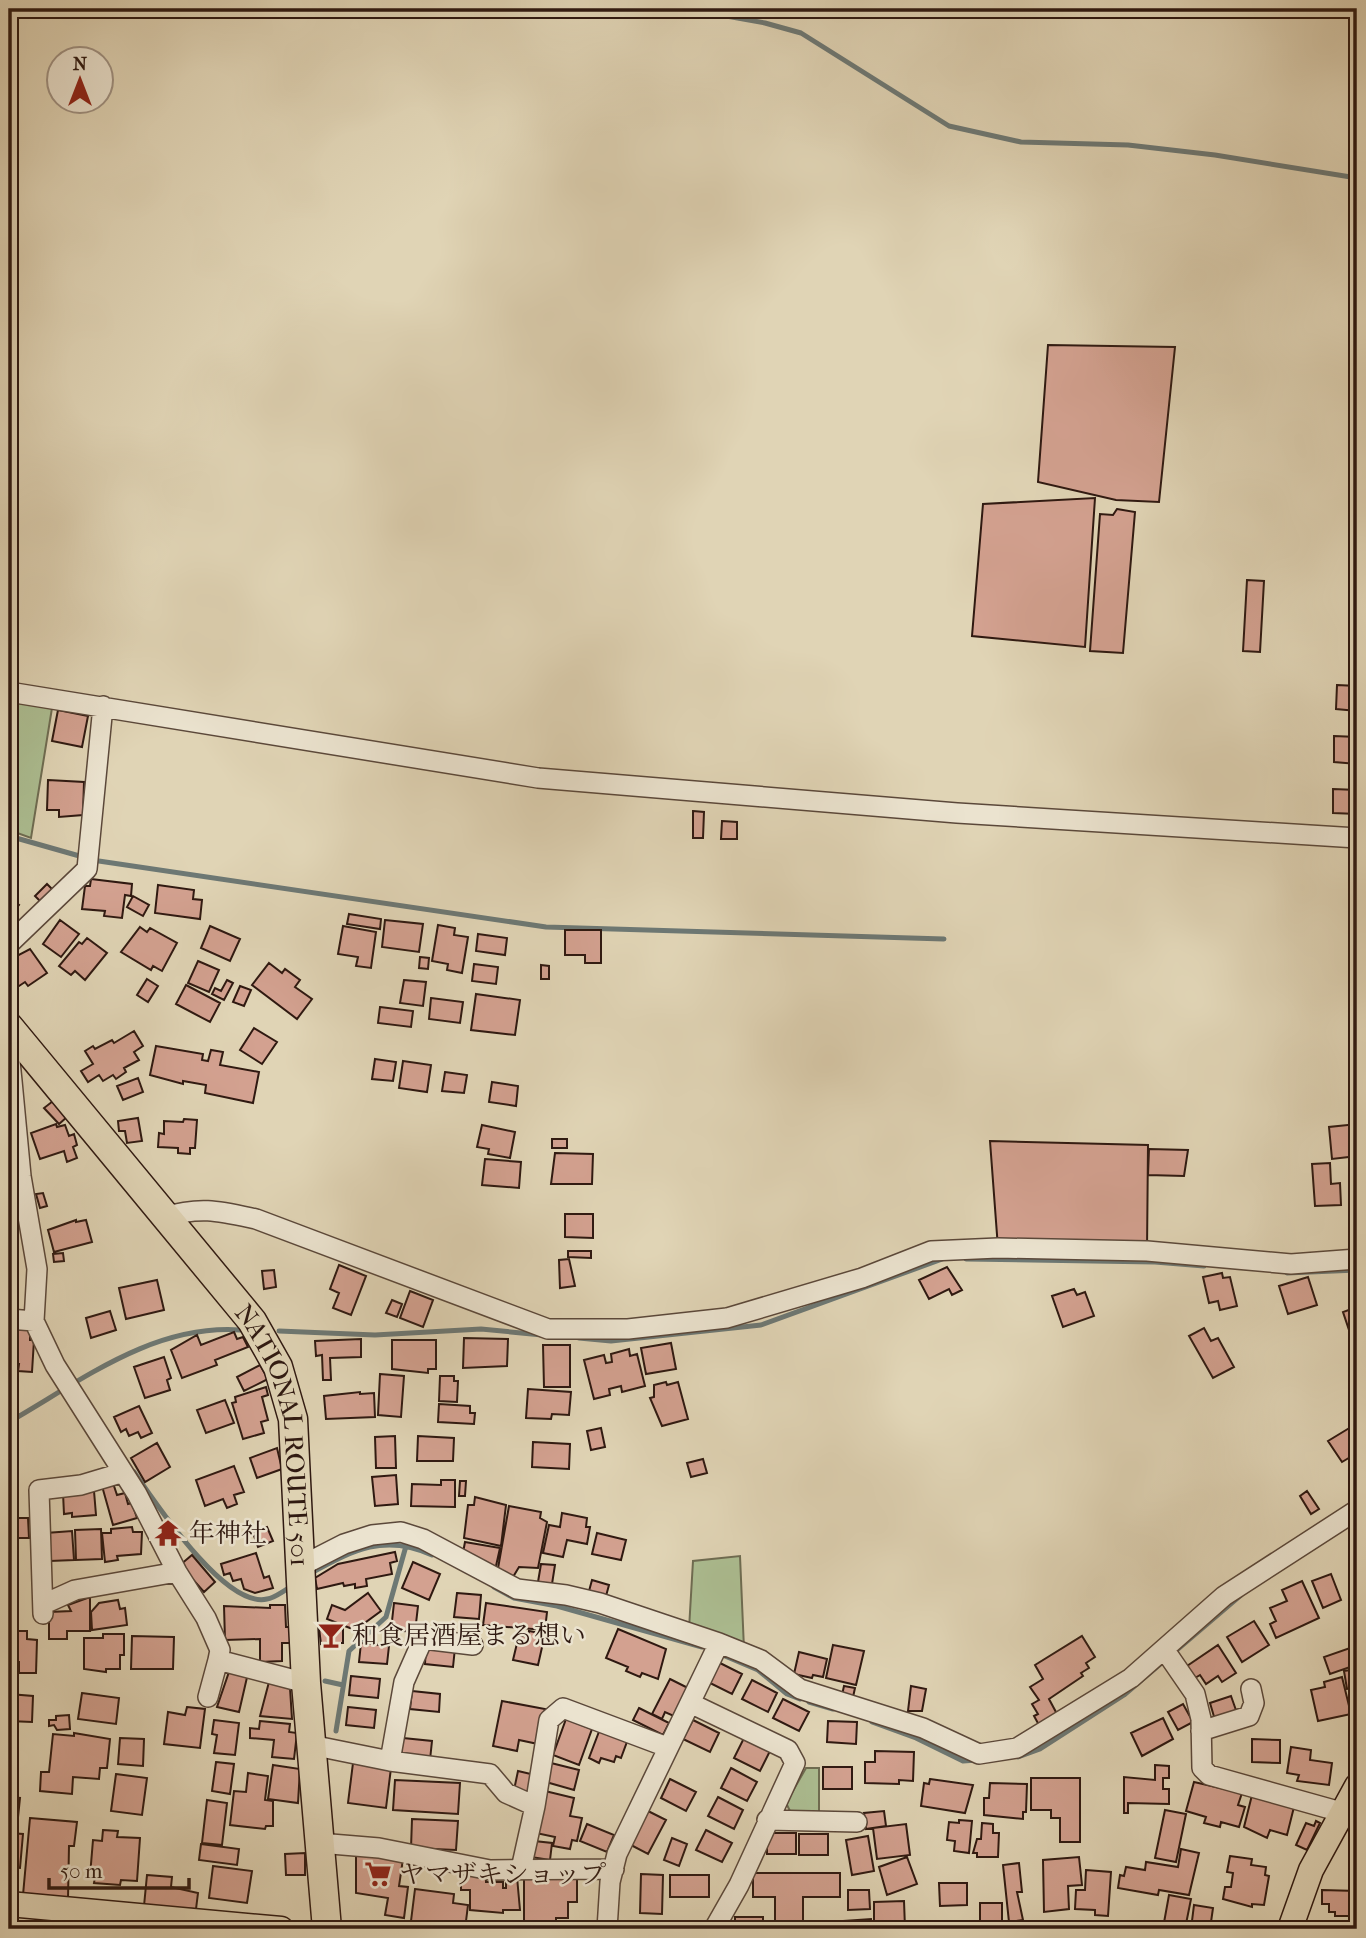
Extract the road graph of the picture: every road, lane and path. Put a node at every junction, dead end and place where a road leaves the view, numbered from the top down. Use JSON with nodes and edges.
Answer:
{"nodes":[{"id":1,"x":9,"y":692,"type":"edge"},
{"id":2,"x":103,"y":706,"type":"junction"},
{"id":3,"x":1357,"y":838,"type":"edge"},
{"id":4,"x":9,"y":944,"type":"edge"},
{"id":5,"x":11,"y":1031,"type":"edge"},
{"id":6,"x":10,"y":1081,"type":"edge"},
{"id":7,"x":164,"y":1217,"type":"junction"},
{"id":8,"x":1357,"y":1259,"type":"edge"},
{"id":9,"x":9,"y":1319,"type":"edge"},
{"id":10,"x":34,"y":1321,"type":"junction"},
{"id":11,"x":121,"y":1473,"type":"junction"},
{"id":12,"x":1357,"y":1510,"type":"edge"},
{"id":13,"x":299,"y":1567,"type":"junction"},
{"id":14,"x":177,"y":1572,"type":"junction"},
{"id":15,"x":473,"y":1646,"type":"dead end"},
{"id":16,"x":1164,"y":1649,"type":"junction"},
{"id":17,"x":715,"y":1650,"type":"junction"},
{"id":18,"x":218,"y":1660,"type":"junction"},
{"id":19,"x":306,"y":1682,"type":"junction"},
{"id":20,"x":1251,"y":1689,"type":"dead end"},
{"id":21,"x":208,"y":1698,"type":"dead end"},
{"id":22,"x":690,"y":1703,"type":"junction"},
{"id":23,"x":1201,"y":1731,"type":"junction"},
{"id":24,"x":311,"y":1745,"type":"junction"},
{"id":25,"x":667,"y":1747,"type":"junction"},
{"id":26,"x":390,"y":1761,"type":"junction"},
{"id":27,"x":1357,"y":1786,"type":"edge"},
{"id":28,"x":535,"y":1805,"type":"junction"},
{"id":29,"x":1341,"y":1812,"type":"junction"},
{"id":30,"x":767,"y":1820,"type":"junction"},
{"id":31,"x":857,"y":1822,"type":"dead end"},
{"id":32,"x":319,"y":1843,"type":"junction"},
{"id":33,"x":522,"y":1869,"type":"junction"},
{"id":34,"x":614,"y":1869,"type":"junction"},
{"id":35,"x":9,"y":1905,"type":"edge"},
{"id":36,"x":220,"y":1926,"type":"edge"},
{"id":37,"x":281,"y":1929,"type":"edge"},
{"id":38,"x":327,"y":1929,"type":"edge"},
{"id":39,"x":607,"y":1929,"type":"edge"},
{"id":40,"x":714,"y":1929,"type":"edge"},
{"id":41,"x":1290,"y":1929,"type":"edge"}],
"edges":[{"from":1,"to":2,"type":"street"},
{"from":2,"to":3,"type":"street"},
{"from":2,"to":4,"type":"street"},
{"from":5,"to":6,"type":"street"},
{"from":5,"to":7,"type":"highway","name":"NATIONAL ROUTE 501"},
{"from":6,"to":10,"type":"street"},
{"from":7,"to":8,"type":"street"},
{"from":7,"to":13,"type":"highway","name":"NATIONAL ROUTE 501"},
{"from":9,"to":10,"type":"street"},
{"from":10,"to":11,"type":"street"},
{"from":11,"to":14,"type":"street"},
{"from":11,"to":14,"type":"street"},
{"from":12,"to":16,"type":"street"},
{"from":13,"to":17,"type":"street"},
{"from":13,"to":19,"type":"highway","name":"NATIONAL ROUTE 501"},
{"from":14,"to":18,"type":"street"},
{"from":15,"to":26,"type":"street"},
{"from":16,"to":17,"type":"street"},
{"from":16,"to":23,"type":"street"},
{"from":17,"to":22,"type":"street"},
{"from":18,"to":19,"type":"street"},
{"from":18,"to":21,"type":"street"},
{"from":19,"to":24,"type":"highway","name":"NATIONAL ROUTE 501"},
{"from":20,"to":23,"type":"street"},
{"from":22,"to":25,"type":"street"},
{"from":22,"to":30,"type":"street"},
{"from":23,"to":29,"type":"street"},
{"from":24,"to":26,"type":"street"},
{"from":24,"to":32,"type":"highway","name":"NATIONAL ROUTE 501"},
{"from":25,"to":28,"type":"street"},
{"from":25,"to":34,"type":"street"},
{"from":26,"to":28,"type":"street"},
{"from":27,"to":29,"type":"main road"},
{"from":28,"to":33,"type":"street"},
{"from":29,"to":41,"type":"main road"},
{"from":30,"to":31,"type":"street"},
{"from":30,"to":40,"type":"street"},
{"from":32,"to":33,"type":"street"},
{"from":32,"to":38,"type":"highway","name":"NATIONAL ROUTE 501"},
{"from":33,"to":34,"type":"street"},
{"from":34,"to":39,"type":"street"},
{"from":35,"to":36,"type":"main road"},
{"from":36,"to":37,"type":"main road"}]}
